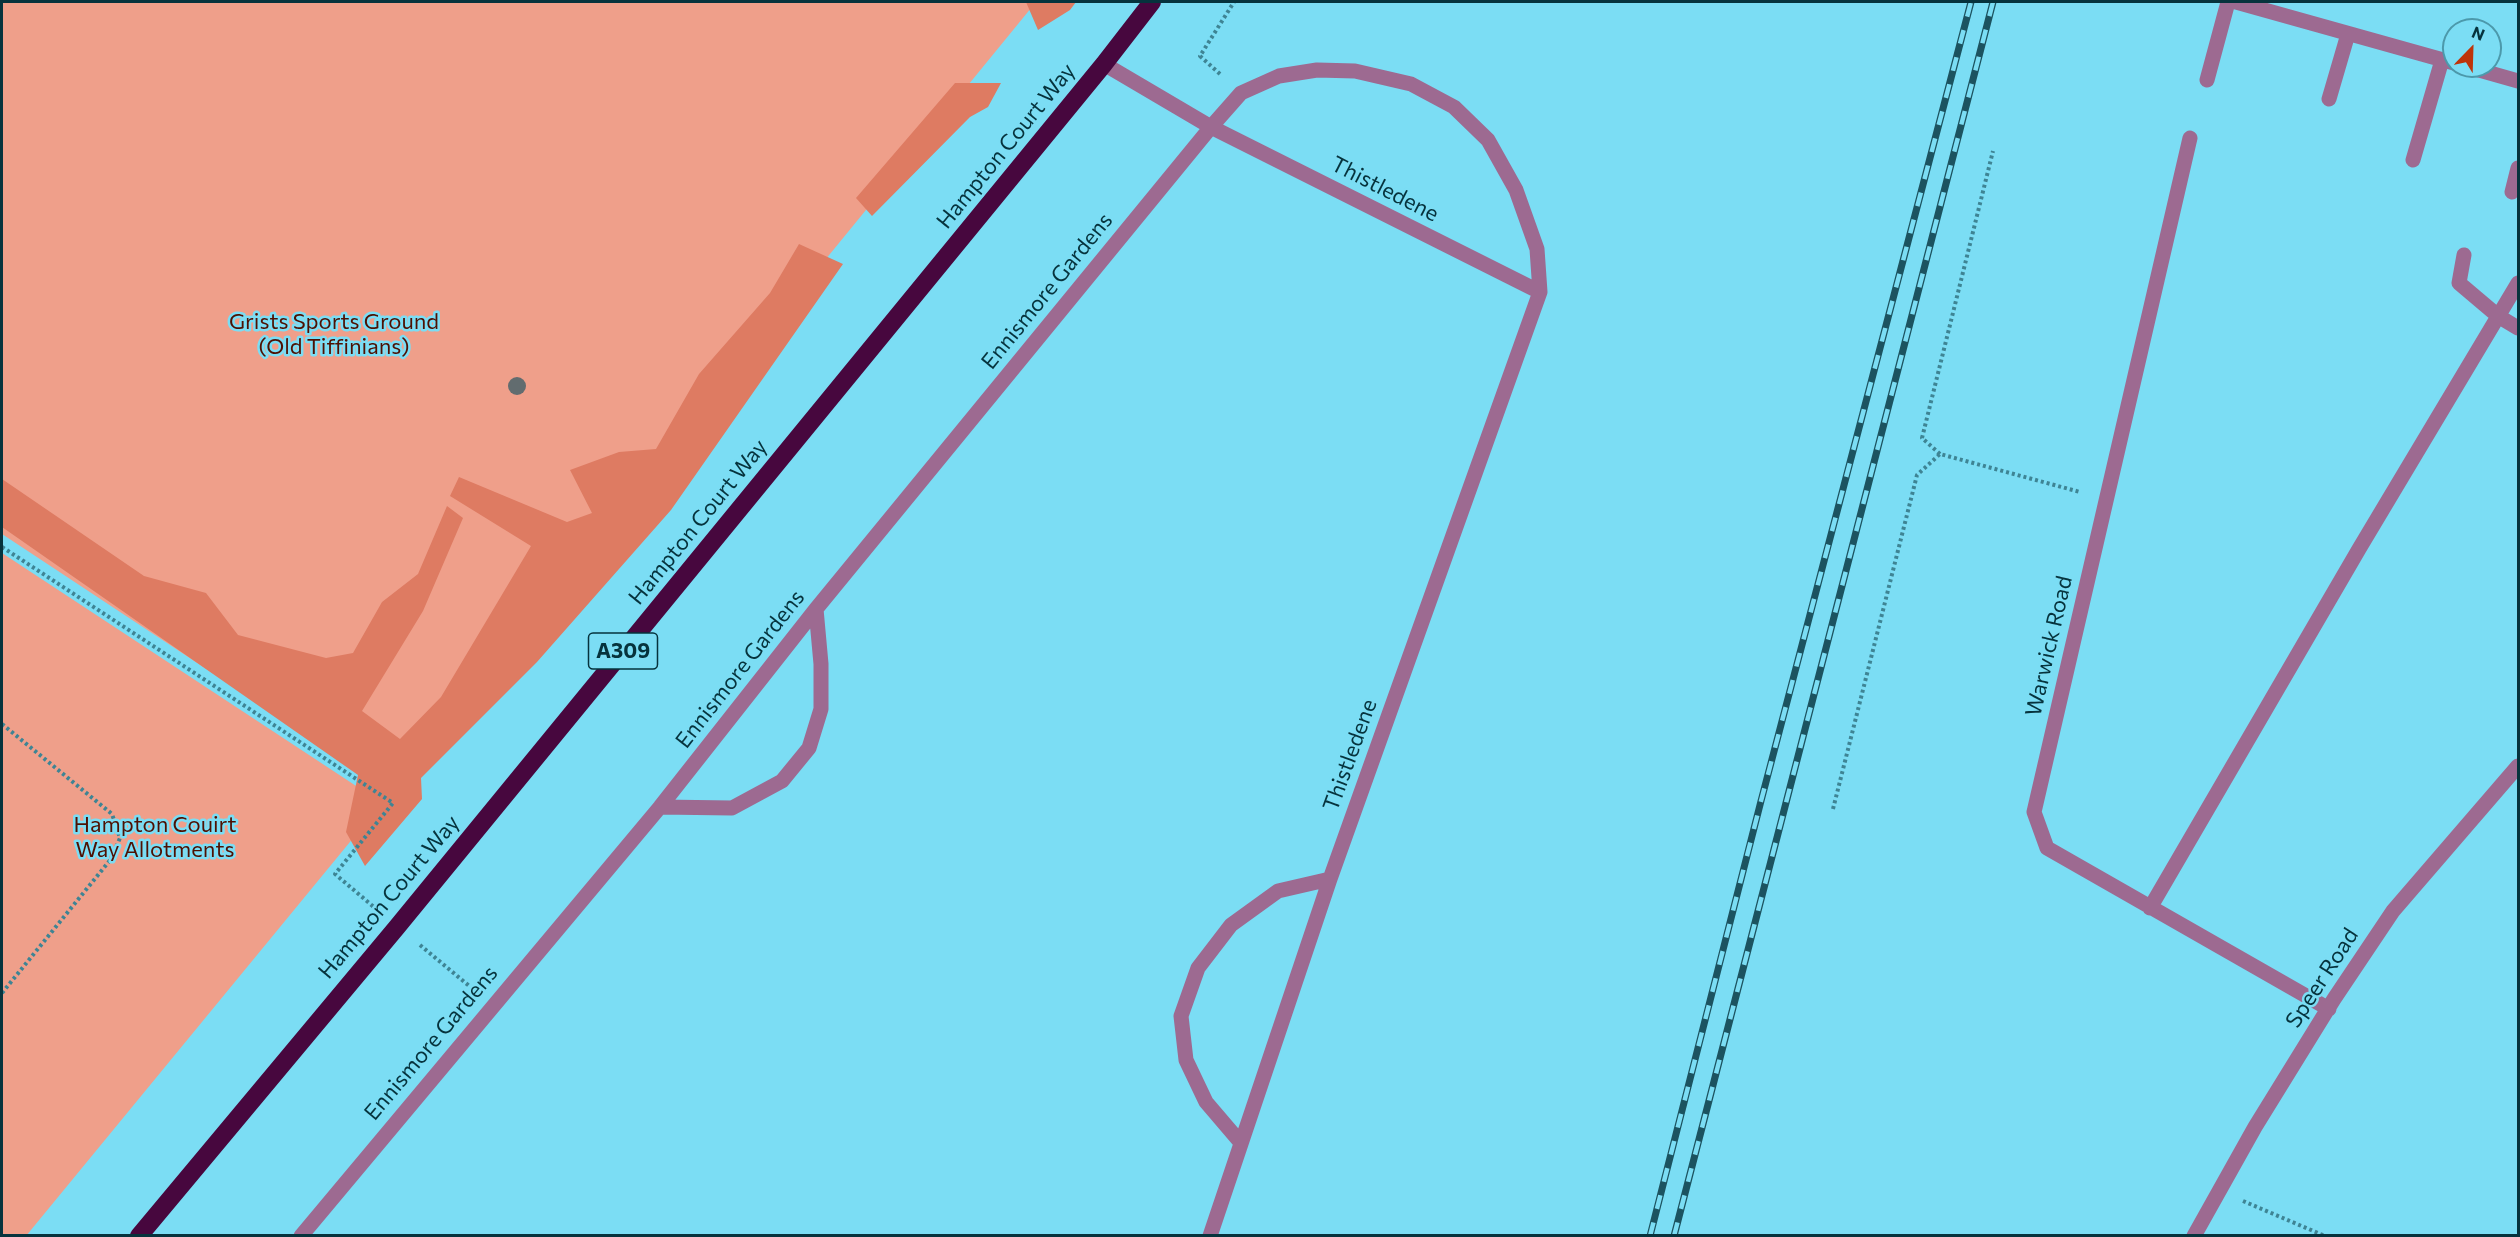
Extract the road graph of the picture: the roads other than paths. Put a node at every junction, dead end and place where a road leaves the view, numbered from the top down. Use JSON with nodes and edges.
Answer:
{"nodes":[{"id":1,"x":1152,"y":2,"type":"edge"},
{"id":2,"x":2228,"y":2,"type":"edge"},
{"id":3,"x":2236,"y":2,"type":"edge"},
{"id":4,"x":2348,"y":34,"type":"junction"},
{"id":5,"x":2442,"y":59,"type":"edge"},
{"id":6,"x":1104,"y":64,"type":"junction"},
{"id":7,"x":2502,"y":76,"type":"edge"},
{"id":8,"x":2442,"y":78,"type":"edge"},
{"id":9,"x":2207,"y":80,"type":"dead end"},
{"id":10,"x":2518,"y":81,"type":"edge"},
{"id":11,"x":2329,"y":99,"type":"dead end"},
{"id":12,"x":1210,"y":127,"type":"junction"},
{"id":13,"x":2190,"y":138,"type":"dead end"},
{"id":14,"x":2413,"y":159,"type":"dead end"},
{"id":15,"x":2518,"y":168,"type":"edge"},
{"id":16,"x":2512,"y":192,"type":"dead end"},
{"id":17,"x":2464,"y":255,"type":"dead end"},
{"id":18,"x":2518,"y":283,"type":"edge"},
{"id":19,"x":1540,"y":292,"type":"junction"},
{"id":20,"x":2498,"y":316,"type":"junction"},
{"id":21,"x":2518,"y":328,"type":"edge"},
{"id":22,"x":816,"y":609,"type":"junction"},
{"id":23,"x":2518,"y":766,"type":"edge"},
{"id":24,"x":660,"y":807,"type":"junction"},
{"id":25,"x":1330,"y":879,"type":"junction"},
{"id":26,"x":2150,"y":908,"type":"junction"},
{"id":27,"x":2329,"y":1009,"type":"junction"},
{"id":28,"x":1240,"y":1143,"type":"junction"},
{"id":29,"x":139,"y":1236,"type":"edge"},
{"id":30,"x":301,"y":1236,"type":"edge"},
{"id":31,"x":1210,"y":1236,"type":"edge"},
{"id":32,"x":2194,"y":1236,"type":"edge"}],
"edges":[{"from":1,"to":6,"type":"highway","name":"Hampton Court Way","number":"A309"},
{"from":2,"to":9,"type":"street"},
{"from":3,"to":4,"type":"street"},
{"from":4,"to":5,"type":"street"},
{"from":4,"to":11,"type":"street"},
{"from":6,"to":12,"type":"street","name":"Thistledene"},
{"from":6,"to":29,"type":"highway","name":"Hampton Court Way","number":"A309"},
{"from":7,"to":10,"type":"street"},
{"from":8,"to":14,"type":"street"},
{"from":12,"to":19,"type":"street","name":"Thistledene"},
{"from":12,"to":19,"type":"street","name":"Thistledene"},
{"from":12,"to":22,"type":"street","name":"Ennismore Gardens"},
{"from":13,"to":26,"type":"street","name":"Warwick Road"},
{"from":15,"to":16,"type":"street"},
{"from":17,"to":20,"type":"street"},
{"from":18,"to":20,"type":"street"},
{"from":19,"to":25,"type":"street","name":"Thistledene"},
{"from":20,"to":21,"type":"street"},
{"from":20,"to":26,"type":"street"},
{"from":22,"to":24,"type":"street","name":"Ennismore Gardens"},
{"from":22,"to":24,"type":"street"},
{"from":23,"to":27,"type":"street","name":"Speer Road"},
{"from":24,"to":30,"type":"street","name":"Ennismore Gardens"},
{"from":25,"to":28,"type":"street","name":"Thistledene"},
{"from":25,"to":28,"type":"street"},
{"from":26,"to":27,"type":"street","name":"Warwick Road"},
{"from":27,"to":32,"type":"street","name":"Speer Road"},
{"from":28,"to":31,"type":"street","name":"Thistledene"}]}
